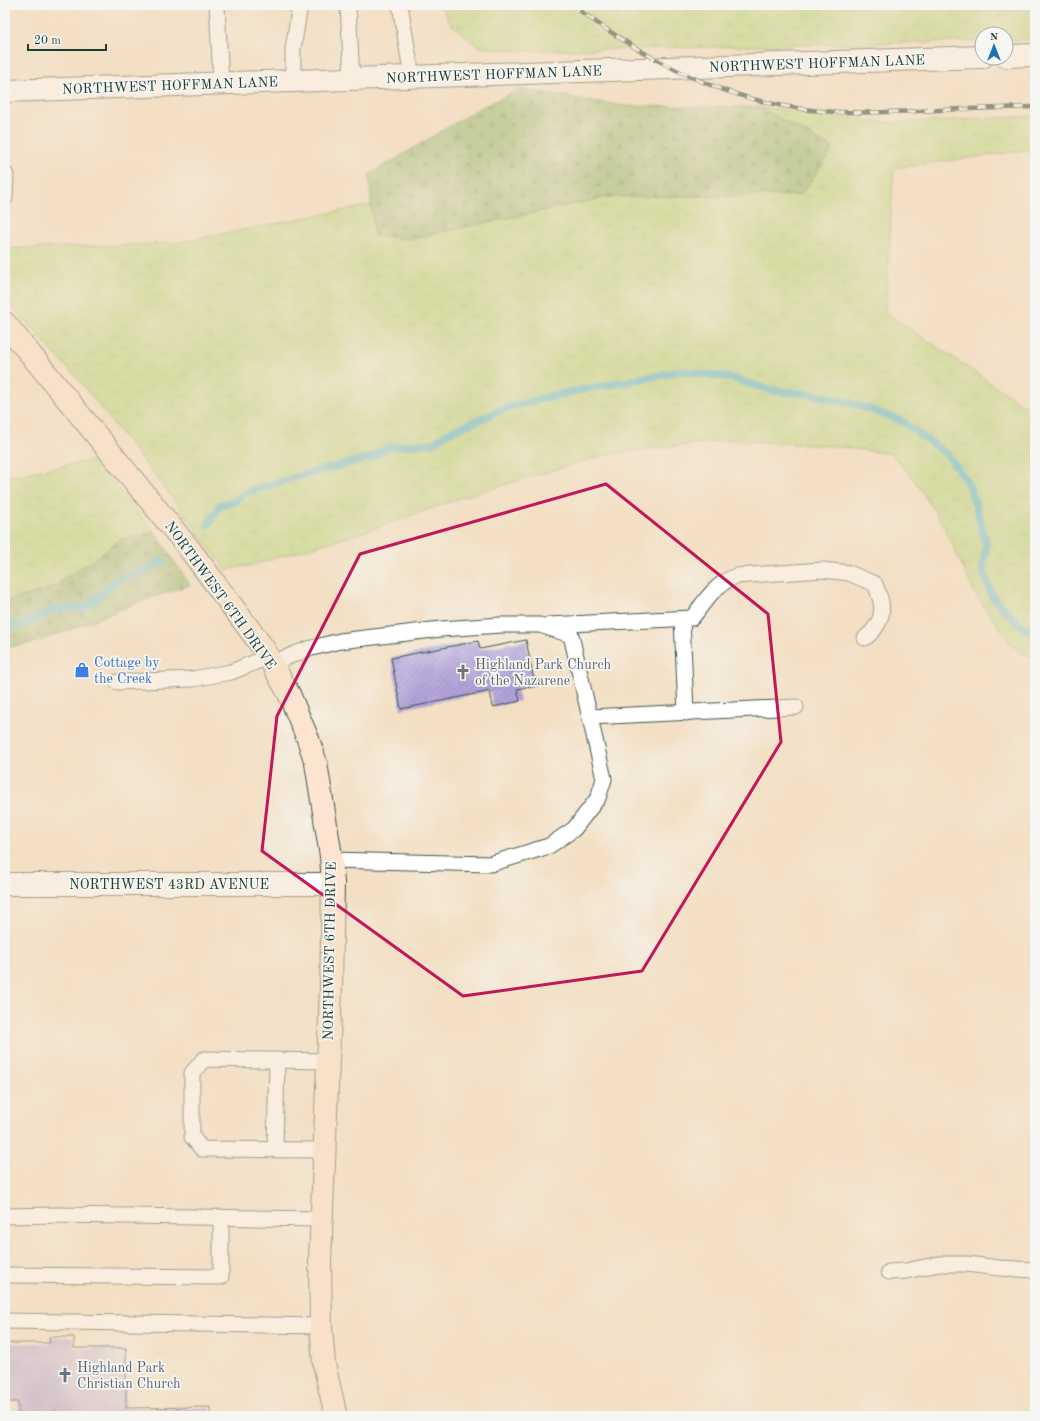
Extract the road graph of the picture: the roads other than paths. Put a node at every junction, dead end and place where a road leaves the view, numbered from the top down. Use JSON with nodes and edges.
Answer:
{"nodes":[{"id":1,"x":217,"y":5,"type":"edge"},
{"id":2,"x":300,"y":5,"type":"edge"},
{"id":3,"x":348,"y":5,"type":"edge"},
{"id":4,"x":400,"y":5,"type":"edge"},
{"id":5,"x":1035,"y":55,"type":"edge"},
{"id":6,"x":1014,"y":56,"type":"edge"},
{"id":7,"x":974,"y":57,"type":"edge"},
{"id":8,"x":412,"y":77,"type":"junction"},
{"id":9,"x":352,"y":79,"type":"junction"},
{"id":10,"x":293,"y":81,"type":"junction"},
{"id":11,"x":221,"y":83,"type":"junction"},
{"id":12,"x":5,"y":91,"type":"edge"},
{"id":13,"x":5,"y":174,"type":"edge"},
{"id":14,"x":5,"y":198,"type":"edge"},
{"id":15,"x":5,"y":323,"type":"edge"},
{"id":16,"x":682,"y":619,"type":"junction"},
{"id":17,"x":540,"y":626,"type":"junction"},
{"id":18,"x":864,"y":638,"type":"dead end"},
{"id":19,"x":270,"y":660,"type":"junction"},
{"id":20,"x":117,"y":682,"type":"dead end"},
{"id":21,"x":796,"y":707,"type":"dead end"},
{"id":22,"x":686,"y":713,"type":"junction"},
{"id":23,"x":590,"y":717,"type":"junction"},
{"id":24,"x":331,"y":860,"type":"junction"},
{"id":25,"x":5,"y":884,"type":"edge"},
{"id":26,"x":333,"y":884,"type":"junction"},
{"id":27,"x":277,"y":1060,"type":"junction"},
{"id":28,"x":328,"y":1061,"type":"junction"},
{"id":29,"x":275,"y":1150,"type":"junction"},
{"id":30,"x":324,"y":1150,"type":"junction"},
{"id":31,"x":5,"y":1216,"type":"edge"},
{"id":32,"x":221,"y":1217,"type":"junction"},
{"id":33,"x":322,"y":1219,"type":"junction"},
{"id":34,"x":1035,"y":1270,"type":"edge"},
{"id":35,"x":889,"y":1272,"type":"dead end"},
{"id":36,"x":5,"y":1275,"type":"edge"},
{"id":37,"x":5,"y":1321,"type":"edge"},
{"id":38,"x":322,"y":1326,"type":"junction"},
{"id":39,"x":336,"y":1416,"type":"edge"}],
"edges":[{"from":1,"to":11,"type":"lane"},
{"from":2,"to":10,"type":"lane"},
{"from":3,"to":9,"type":"lane"},
{"from":4,"to":8,"type":"lane"},
{"from":5,"to":6,"type":"street"},
{"from":7,"to":8,"type":"street","name":"NORTHWEST HOFFMAN LANE"},
{"from":8,"to":9,"type":"street","name":"NORTHWEST HOFFMAN LANE"},
{"from":9,"to":10,"type":"street","name":"NORTHWEST HOFFMAN LANE"},
{"from":10,"to":11,"type":"street","name":"NORTHWEST HOFFMAN LANE"},
{"from":11,"to":12,"type":"street","name":"NORTHWEST HOFFMAN LANE"},
{"from":13,"to":14,"type":"lane"},
{"from":15,"to":19,"type":"main road","name":"NORTHWEST 6TH DRIVE"},
{"from":16,"to":17,"type":"lane"},
{"from":16,"to":18,"type":"lane"},
{"from":16,"to":22,"type":"lane"},
{"from":17,"to":19,"type":"lane"},
{"from":17,"to":23,"type":"lane"},
{"from":19,"to":20,"type":"lane"},
{"from":19,"to":24,"type":"main road","name":"NORTHWEST 6TH DRIVE"},
{"from":21,"to":22,"type":"lane"},
{"from":22,"to":23,"type":"lane"},
{"from":23,"to":24,"type":"lane"},
{"from":24,"to":26,"type":"main road","name":"NORTHWEST 6TH DRIVE"},
{"from":25,"to":26,"type":"street","name":"NORTHWEST 43RD AVENUE"},
{"from":26,"to":28,"type":"main road","name":"NORTHWEST 6TH DRIVE"},
{"from":27,"to":28,"type":"lane"},
{"from":27,"to":29,"type":"lane"},
{"from":27,"to":29,"type":"lane"},
{"from":28,"to":30,"type":"main road","name":"NORTHWEST 6TH DRIVE"},
{"from":29,"to":30,"type":"lane"},
{"from":30,"to":33,"type":"main road","name":"NORTHWEST 6TH DRIVE"},
{"from":31,"to":32,"type":"lane"},
{"from":32,"to":33,"type":"lane"},
{"from":32,"to":36,"type":"lane"},
{"from":33,"to":38,"type":"main road","name":"NORTHWEST 6TH DRIVE"},
{"from":34,"to":35,"type":"lane"},
{"from":37,"to":38,"type":"lane"},
{"from":38,"to":39,"type":"main road","name":"NORTHWEST 6TH DRIVE"}]}
